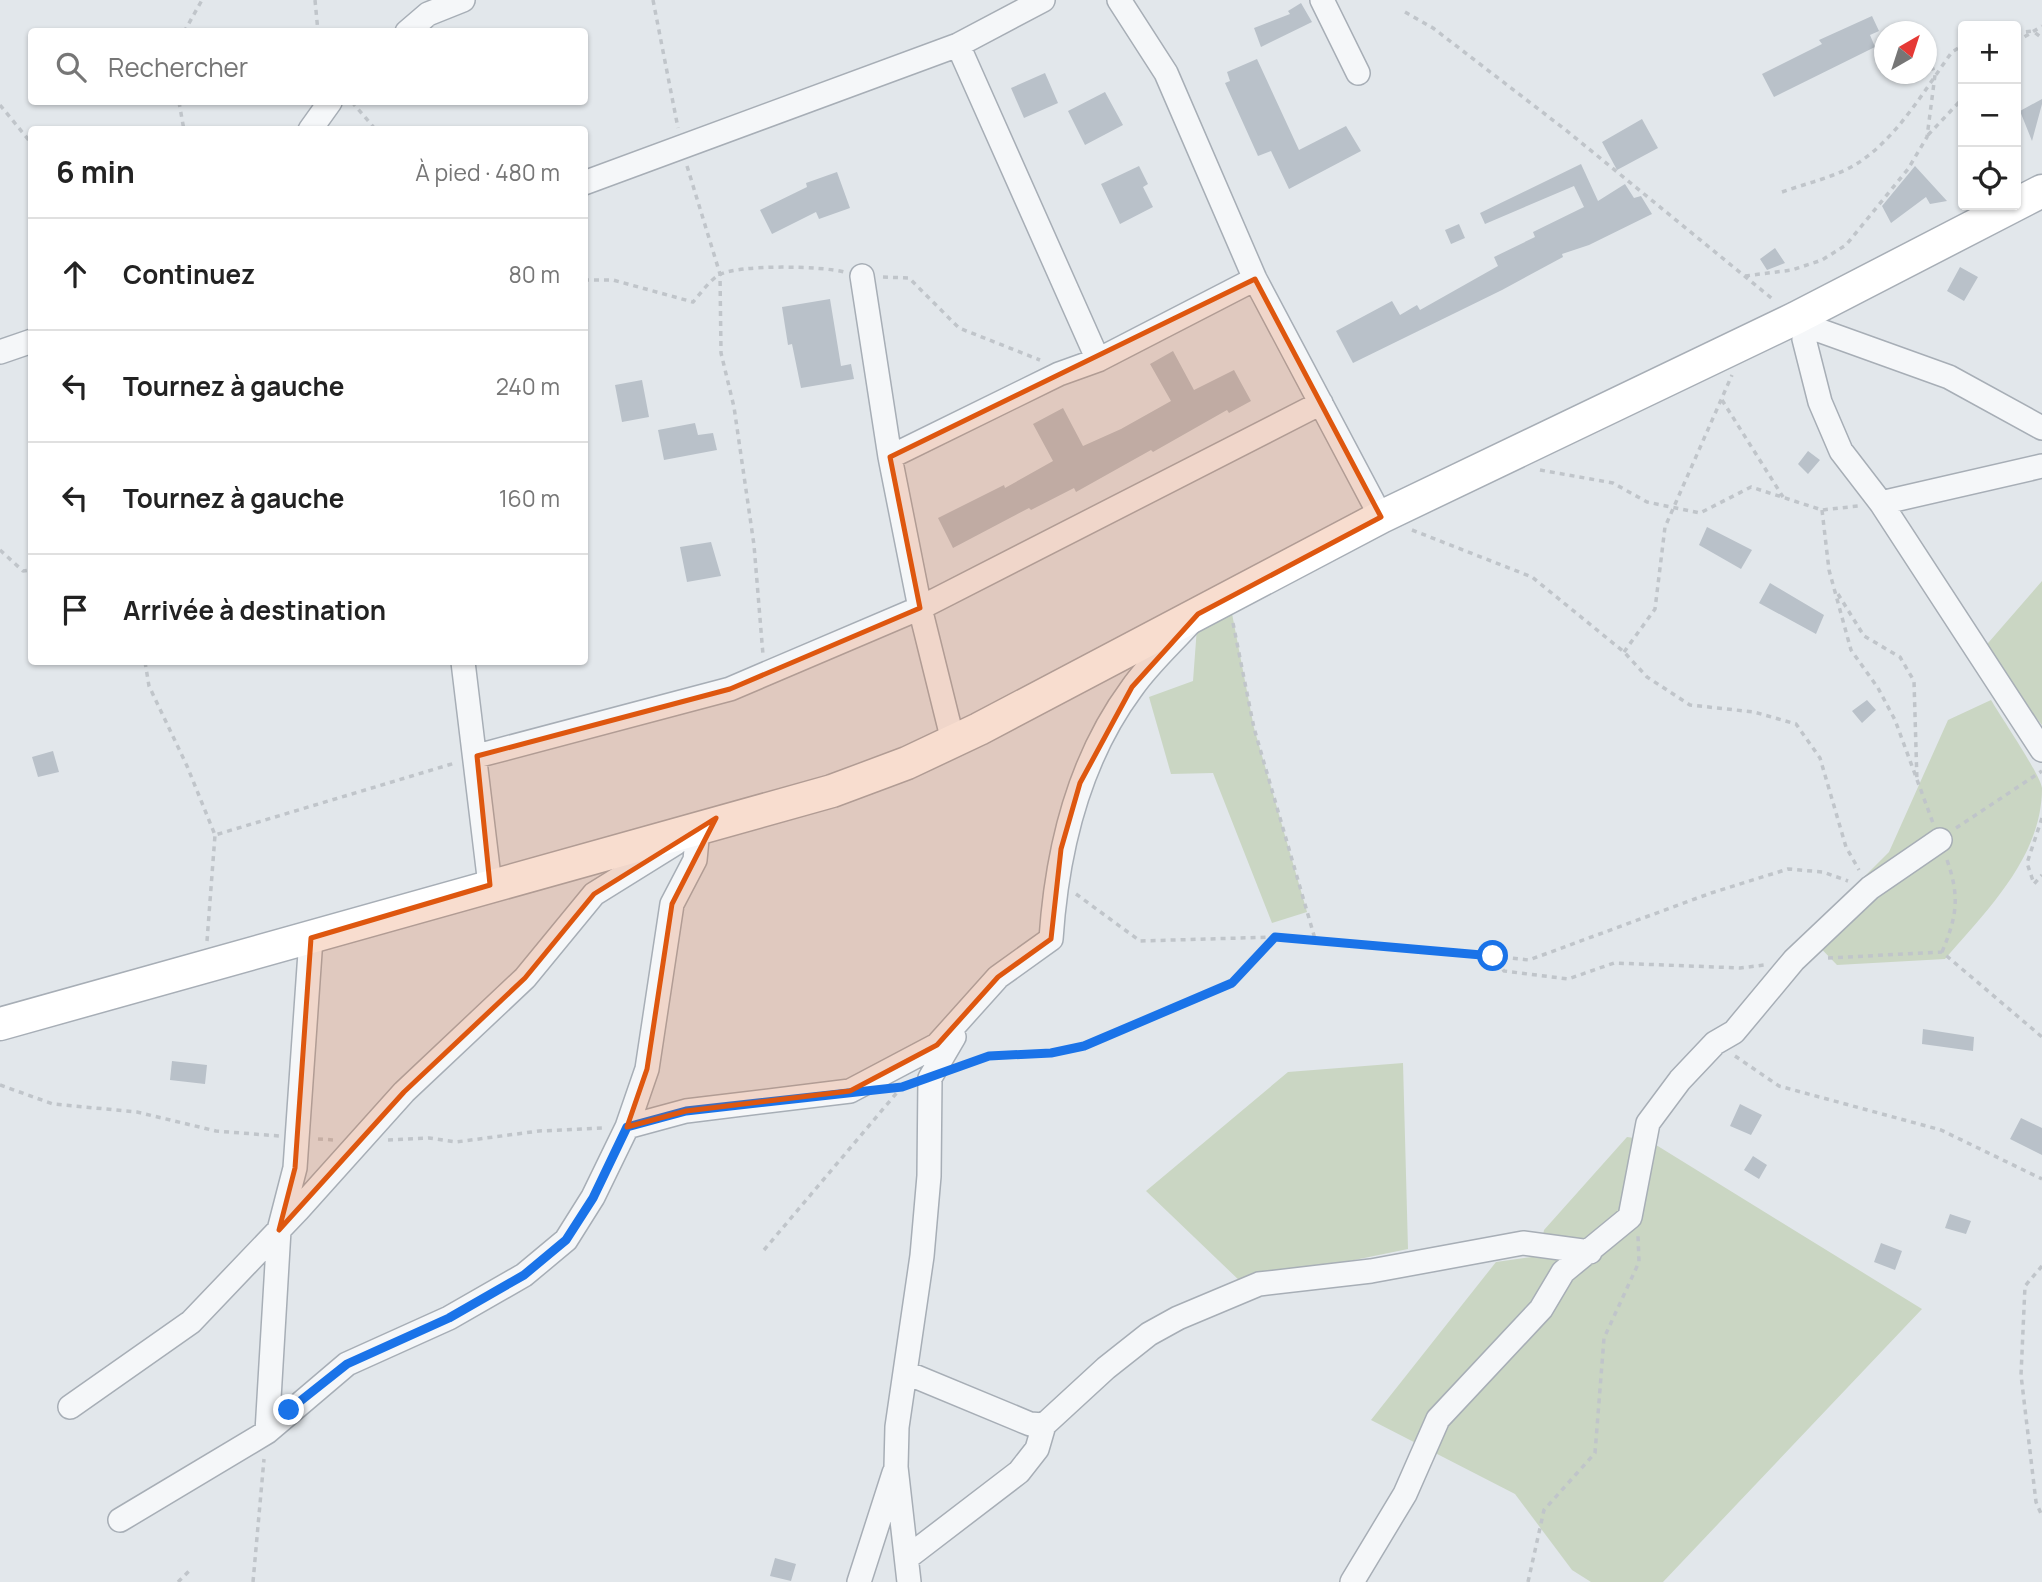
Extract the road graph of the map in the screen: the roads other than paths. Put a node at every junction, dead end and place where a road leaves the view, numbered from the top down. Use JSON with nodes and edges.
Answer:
{"nodes":[{"id":1,"x":463,"y":0,"type":"edge"},
{"id":2,"x":1043,"y":0,"type":"edge"},
{"id":3,"x":1119,"y":0,"type":"edge"},
{"id":4,"x":1322,"y":0,"type":"edge"},
{"id":5,"x":412,"y":28,"type":"edge"},
{"id":6,"x":958,"y":45,"type":"junction"},
{"id":7,"x":1358,"y":73,"type":"dead end"},
{"id":8,"x":328,"y":105,"type":"edge"},
{"id":9,"x":313,"y":126,"type":"edge"},
{"id":10,"x":588,"y":182,"type":"edge"},
{"id":11,"x":2042,"y":191,"type":"edge"},
{"id":12,"x":862,"y":276,"type":"road end"},
{"id":13,"x":1255,"y":279,"type":"junction"},
{"id":14,"x":1803,"y":322,"type":"junction"},
{"id":15,"x":28,"y":342,"type":"edge"},
{"id":16,"x":0,"y":352,"type":"edge"},
{"id":17,"x":1098,"y":360,"type":"junction"},
{"id":18,"x":1321,"y":403,"type":"junction"},
{"id":19,"x":2042,"y":428,"type":"edge"},
{"id":20,"x":890,"y":457,"type":"junction"},
{"id":21,"x":2042,"y":466,"type":"edge"},
{"id":22,"x":1881,"y":503,"type":"junction"},
{"id":23,"x":1381,"y":517,"type":"junction"},
{"id":24,"x":920,"y":608,"type":"junction"},
{"id":25,"x":1198,"y":614,"type":"junction"},
{"id":26,"x":463,"y":665,"type":"edge"},
{"id":27,"x":953,"y":741,"type":"junction"},
{"id":28,"x":2042,"y":750,"type":"edge"},
{"id":29,"x":477,"y":756,"type":"junction"},
{"id":30,"x":698,"y":829,"type":"junction"},
{"id":31,"x":1940,"y":839,"type":"road end"},
{"id":32,"x":489,"y":885,"type":"junction"},
{"id":33,"x":312,"y":938,"type":"junction"},
{"id":34,"x":973,"y":1004,"type":"junction"},
{"id":35,"x":0,"y":1024,"type":"edge"},
{"id":36,"x":627,"y":1127,"type":"junction"},
{"id":37,"x":279,"y":1230,"type":"junction"},
{"id":38,"x":1590,"y":1252,"type":"junction"},
{"id":39,"x":907,"y":1373,"type":"junction"},
{"id":40,"x":70,"y":1407,"type":"dead end"},
{"id":41,"x":1044,"y":1425,"type":"junction"},
{"id":42,"x":267,"y":1432,"type":"junction"},
{"id":43,"x":896,"y":1467,"type":"junction"},
{"id":44,"x":120,"y":1520,"type":"dead end"},
{"id":45,"x":908,"y":1557,"type":"junction"},
{"id":46,"x":859,"y":1582,"type":"edge"},
{"id":47,"x":909,"y":1582,"type":"edge"},
{"id":48,"x":1352,"y":1582,"type":"edge"}],
"edges":[{"from":1,"to":5,"type":"street"},
{"from":2,"to":6,"type":"street"},
{"from":3,"to":13,"type":"street"},
{"from":4,"to":7,"type":"street"},
{"from":6,"to":10,"type":"street"},
{"from":6,"to":17,"type":"street"},
{"from":8,"to":9,"type":"street"},
{"from":11,"to":14,"type":"street"},
{"from":12,"to":20,"type":"street"},
{"from":13,"to":17,"type":"street"},
{"from":13,"to":18,"type":"street"},
{"from":14,"to":19,"type":"street"},
{"from":14,"to":22,"type":"street"},
{"from":14,"to":23,"type":"street"},
{"from":15,"to":16,"type":"street"},
{"from":17,"to":20,"type":"street"},
{"from":18,"to":23,"type":"street"},
{"from":18,"to":24,"type":"street"},
{"from":20,"to":24,"type":"street"},
{"from":21,"to":22,"type":"street"},
{"from":22,"to":28,"type":"street"},
{"from":23,"to":25,"type":"street"},
{"from":24,"to":27,"type":"street"},
{"from":24,"to":29,"type":"street"},
{"from":25,"to":27,"type":"street"},
{"from":25,"to":34,"type":"street"},
{"from":26,"to":29,"type":"street"},
{"from":27,"to":30,"type":"street"},
{"from":29,"to":32,"type":"street"},
{"from":30,"to":32,"type":"street"},
{"from":30,"to":36,"type":"street"},
{"from":30,"to":37,"type":"street"},
{"from":31,"to":38,"type":"street"},
{"from":32,"to":33,"type":"street"},
{"from":33,"to":35,"type":"street"},
{"from":33,"to":37,"type":"street"},
{"from":34,"to":36,"type":"street"},
{"from":34,"to":39,"type":"street"},
{"from":36,"to":42,"type":"street"},
{"from":37,"to":40,"type":"street"},
{"from":37,"to":42,"type":"street"},
{"from":38,"to":41,"type":"street"},
{"from":38,"to":48,"type":"street"},
{"from":39,"to":41,"type":"street"},
{"from":39,"to":43,"type":"street"},
{"from":41,"to":45,"type":"street"},
{"from":42,"to":44,"type":"street"},
{"from":43,"to":45,"type":"street"},
{"from":43,"to":46,"type":"street"},
{"from":45,"to":47,"type":"street"}]}
